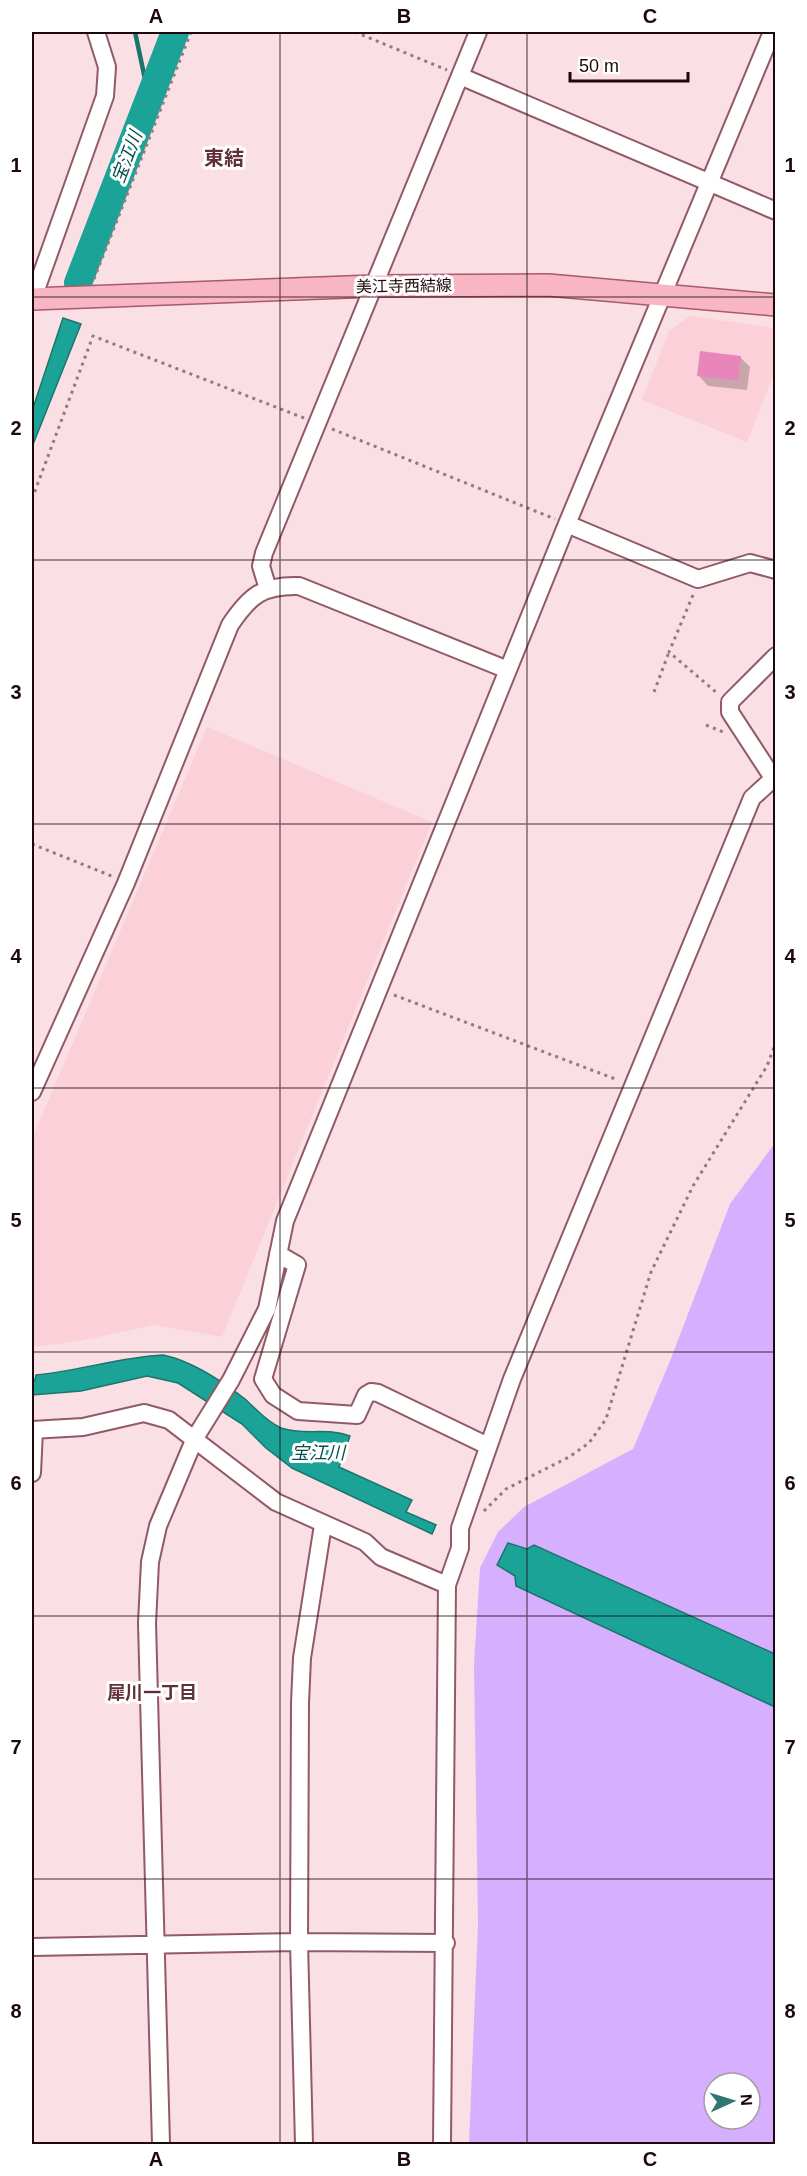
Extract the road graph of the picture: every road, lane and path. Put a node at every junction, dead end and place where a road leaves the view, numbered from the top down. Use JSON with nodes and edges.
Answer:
{"nodes":[{"id":1,"x":96,"y":32,"type":"edge"},
{"id":2,"x":191,"y":32,"type":"edge"},
{"id":3,"x":356,"y":32,"type":"edge"},
{"id":4,"x":478,"y":32,"type":"edge"},
{"id":5,"x":772,"y":32,"type":"edge"},
{"id":6,"x":460,"y":76,"type":"junction"},
{"id":7,"x":710,"y":183,"type":"junction"},
{"id":8,"x":776,"y":211,"type":"edge"},
{"id":9,"x":93,"y":281,"type":"dead end"},
{"id":10,"x":374,"y":286,"type":"junction"},
{"id":11,"x":664,"y":295,"type":"junction"},
{"id":12,"x":32,"y":300,"type":"edge"},
{"id":13,"x":776,"y":305,"type":"edge"},
{"id":14,"x":315,"y":422,"type":"junction"},
{"id":15,"x":32,"y":499,"type":"edge"},
{"id":16,"x":567,"y":524,"type":"junction"},
{"id":17,"x":776,"y":570,"type":"edge"},
{"id":18,"x":698,"y":579,"type":"junction"},
{"id":19,"x":268,"y":589,"type":"junction"},
{"id":20,"x":669,"y":652,"type":"junction"},
{"id":21,"x":776,"y":656,"type":"edge"},
{"id":22,"x":508,"y":670,"type":"junction"},
{"id":23,"x":654,"y":692,"type":"dead end"},
{"id":24,"x":730,"y":702,"type":"junction"},
{"id":25,"x":774,"y":777,"type":"edge"},
{"id":26,"x":32,"y":844,"type":"edge"},
{"id":27,"x":126,"y":883,"type":"junction"},
{"id":28,"x":378,"y":988,"type":"junction"},
{"id":29,"x":776,"y":1042,"type":"edge"},
{"id":30,"x":634,"y":1086,"type":"junction"},
{"id":31,"x":32,"y":1092,"type":"edge"},
{"id":32,"x":278,"y":1254,"type":"junction"},
{"id":33,"x":33,"y":1430,"type":"edge"},
{"id":34,"x":198,"y":1433,"type":"junction"},
{"id":35,"x":488,"y":1446,"type":"junction"},
{"id":36,"x":32,"y":1473,"type":"edge"},
{"id":37,"x":477,"y":1519,"type":"dead end"},
{"id":38,"x":323,"y":1525,"type":"junction"},
{"id":39,"x":447,"y":1585,"type":"junction"},
{"id":40,"x":299,"y":1942,"type":"junction"},
{"id":41,"x":446,"y":1943,"type":"junction"},
{"id":42,"x":156,"y":1945,"type":"junction"},
{"id":43,"x":32,"y":1947,"type":"edge"},
{"id":44,"x":160,"y":2145,"type":"edge"},
{"id":45,"x":304,"y":2145,"type":"edge"},
{"id":46,"x":442,"y":2145,"type":"edge"}],
"edges":[{"from":1,"to":12,"type":"street"},
{"from":2,"to":9,"type":"path"},
{"from":3,"to":6,"type":"path"},
{"from":4,"to":6,"type":"street"},
{"from":5,"to":7,"type":"street"},
{"from":6,"to":7,"type":"street"},
{"from":6,"to":10,"type":"street"},
{"from":7,"to":8,"type":"street"},
{"from":7,"to":11,"type":"street"},
{"from":10,"to":11,"type":"main road","name":"美江寺西結線"},
{"from":10,"to":12,"type":"main road","name":"美江寺西結線"},
{"from":10,"to":14,"type":"street"},
{"from":11,"to":13,"type":"main road","name":"美江寺西結線"},
{"from":11,"to":16,"type":"street"},
{"from":14,"to":15,"type":"path"},
{"from":14,"to":16,"type":"path"},
{"from":14,"to":19,"type":"street"},
{"from":16,"to":18,"type":"street"},
{"from":16,"to":22,"type":"street"},
{"from":17,"to":18,"type":"street"},
{"from":18,"to":20,"type":"path"},
{"from":19,"to":22,"type":"street"},
{"from":19,"to":27,"type":"street"},
{"from":20,"to":23,"type":"path"},
{"from":20,"to":24,"type":"path"},
{"from":21,"to":24,"type":"street"},
{"from":22,"to":28,"type":"street"},
{"from":24,"to":25,"type":"street"},
{"from":25,"to":30,"type":"street"},
{"from":26,"to":27,"type":"path"},
{"from":27,"to":31,"type":"street"},
{"from":28,"to":30,"type":"path"},
{"from":28,"to":32,"type":"street"},
{"from":29,"to":37,"type":"path"},
{"from":30,"to":35,"type":"street"},
{"from":32,"to":34,"type":"street"},
{"from":32,"to":35,"type":"street"},
{"from":33,"to":34,"type":"street"},
{"from":33,"to":36,"type":"street"},
{"from":34,"to":38,"type":"street"},
{"from":34,"to":42,"type":"street"},
{"from":35,"to":39,"type":"street"},
{"from":38,"to":39,"type":"street"},
{"from":38,"to":40,"type":"street"},
{"from":39,"to":41,"type":"street"},
{"from":40,"to":41,"type":"street"},
{"from":40,"to":42,"type":"street"},
{"from":40,"to":45,"type":"street"},
{"from":41,"to":46,"type":"street"},
{"from":42,"to":43,"type":"street"},
{"from":42,"to":44,"type":"street"}]}
